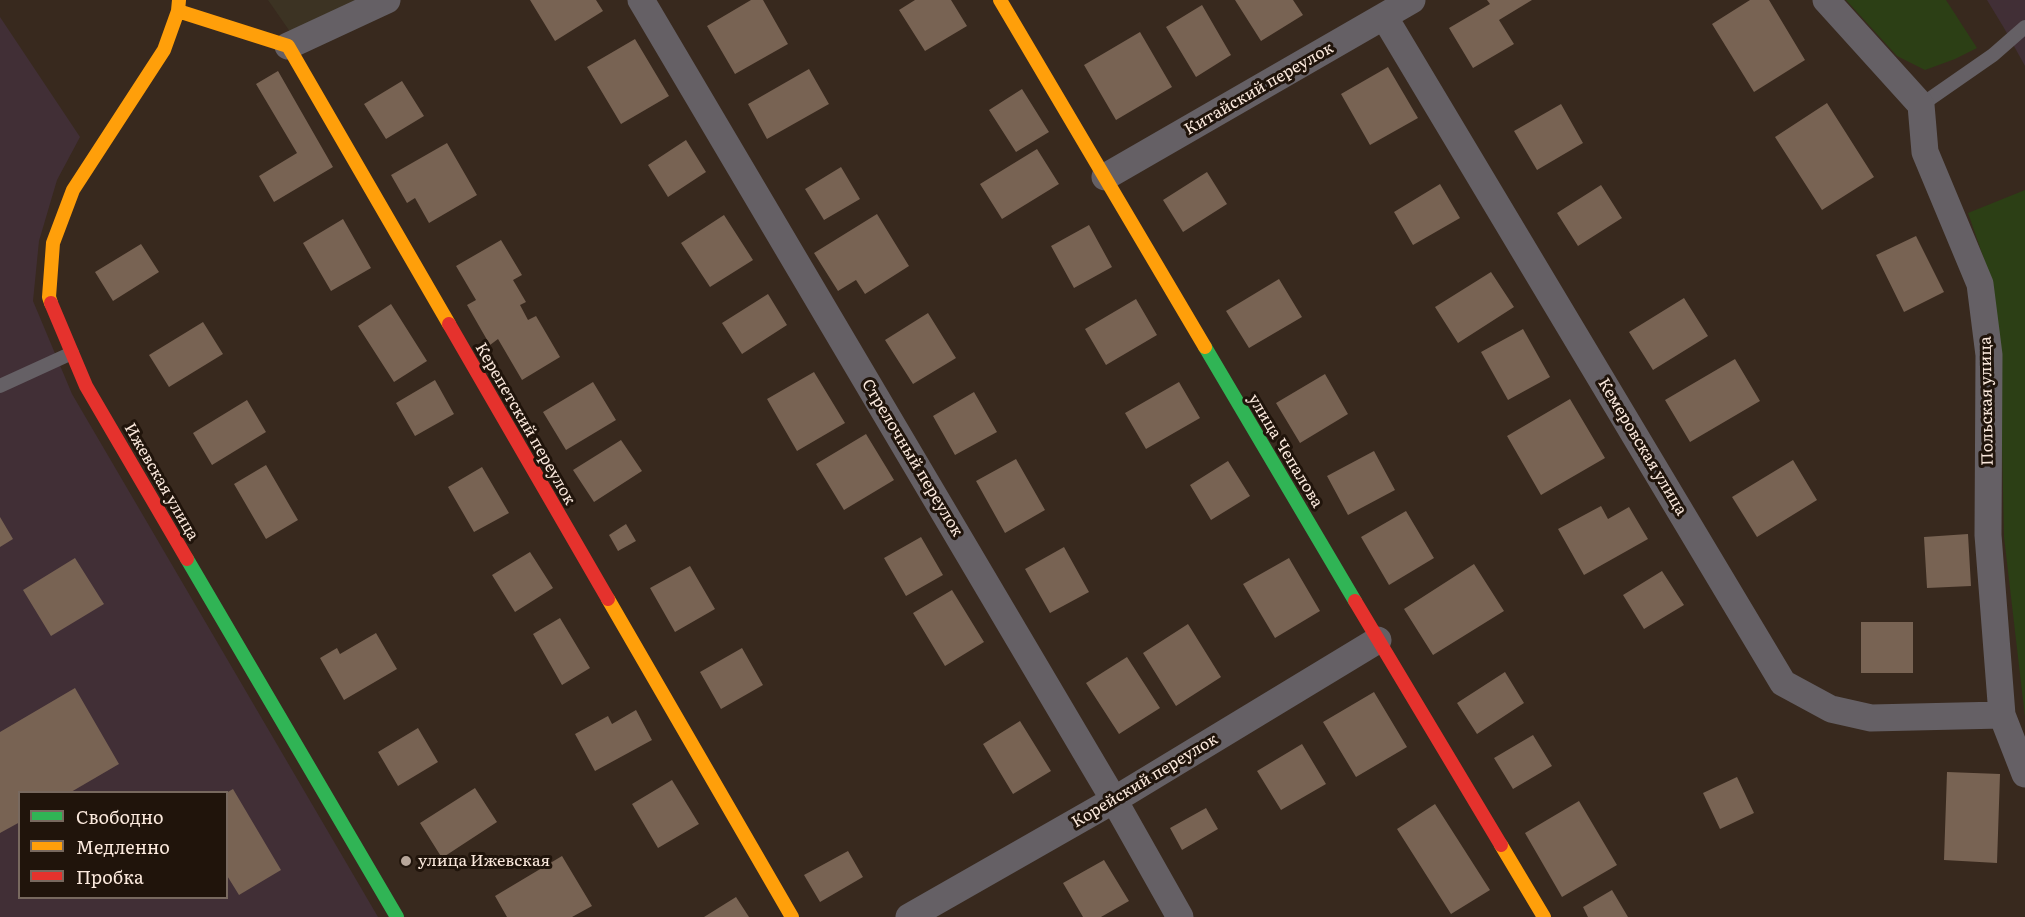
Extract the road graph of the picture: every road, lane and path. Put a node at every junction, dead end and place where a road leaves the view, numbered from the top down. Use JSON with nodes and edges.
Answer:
{"nodes":[{"id":1,"x":641,"y":0,"type":"edge"},
{"id":2,"x":1000,"y":0,"type":"edge"},
{"id":3,"x":1412,"y":0,"type":"edge"},
{"id":4,"x":1826,"y":0,"type":"edge"},
{"id":5,"x":375,"y":3,"type":"edge"},
{"id":6,"x":178,"y":5,"type":"edge"},
{"id":7,"x":1385,"y":18,"type":"junction"},
{"id":8,"x":2025,"y":27,"type":"edge"},
{"id":9,"x":288,"y":46,"type":"junction"},
{"id":10,"x":1921,"y":105,"type":"junction"},
{"id":11,"x":1105,"y":177,"type":"junction"},
{"id":12,"x":72,"y":353,"type":"junction"},
{"id":13,"x":0,"y":386,"type":"edge"},
{"id":14,"x":1378,"y":640,"type":"junction"},
{"id":15,"x":2002,"y":715,"type":"junction"},
{"id":16,"x":2025,"y":774,"type":"edge"},
{"id":17,"x":1114,"y":800,"type":"junction"},
{"id":18,"x":397,"y":917,"type":"edge"},
{"id":19,"x":792,"y":917,"type":"edge"},
{"id":20,"x":909,"y":917,"type":"edge"},
{"id":21,"x":1180,"y":917,"type":"edge"},
{"id":22,"x":1544,"y":917,"type":"edge"}],
"edges":[{"from":1,"to":17,"type":"street","name":"Стрелочный переулок"},
{"from":2,"to":11,"type":"street","name":"улица Чепалова"},
{"from":3,"to":7,"type":"street","name":"Китайский переулок"},
{"from":4,"to":10,"type":"street"},
{"from":5,"to":9,"type":"street"},
{"from":6,"to":9,"type":"street"},
{"from":6,"to":12,"type":"street","name":"Ижевская улица"},
{"from":7,"to":11,"type":"street","name":"Китайский переулок"},
{"from":7,"to":15,"type":"street","name":"Кемеровская улица"},
{"from":8,"to":10,"type":"lane"},
{"from":9,"to":19,"type":"street","name":"Керепетский переулок"},
{"from":10,"to":15,"type":"street","name":"Польская улица"},
{"from":11,"to":14,"type":"street","name":"улица Чепалова"},
{"from":12,"to":13,"type":"lane"},
{"from":12,"to":18,"type":"street","name":"Ижевская улица"},
{"from":14,"to":17,"type":"street","name":"Корейский переулок"},
{"from":14,"to":22,"type":"street","name":"улица Чепалова"},
{"from":15,"to":16,"type":"street","name":"Польская улица"},
{"from":17,"to":20,"type":"street","name":"Корейский переулок"},
{"from":17,"to":21,"type":"street","name":"Стрелочный переулок"}]}
